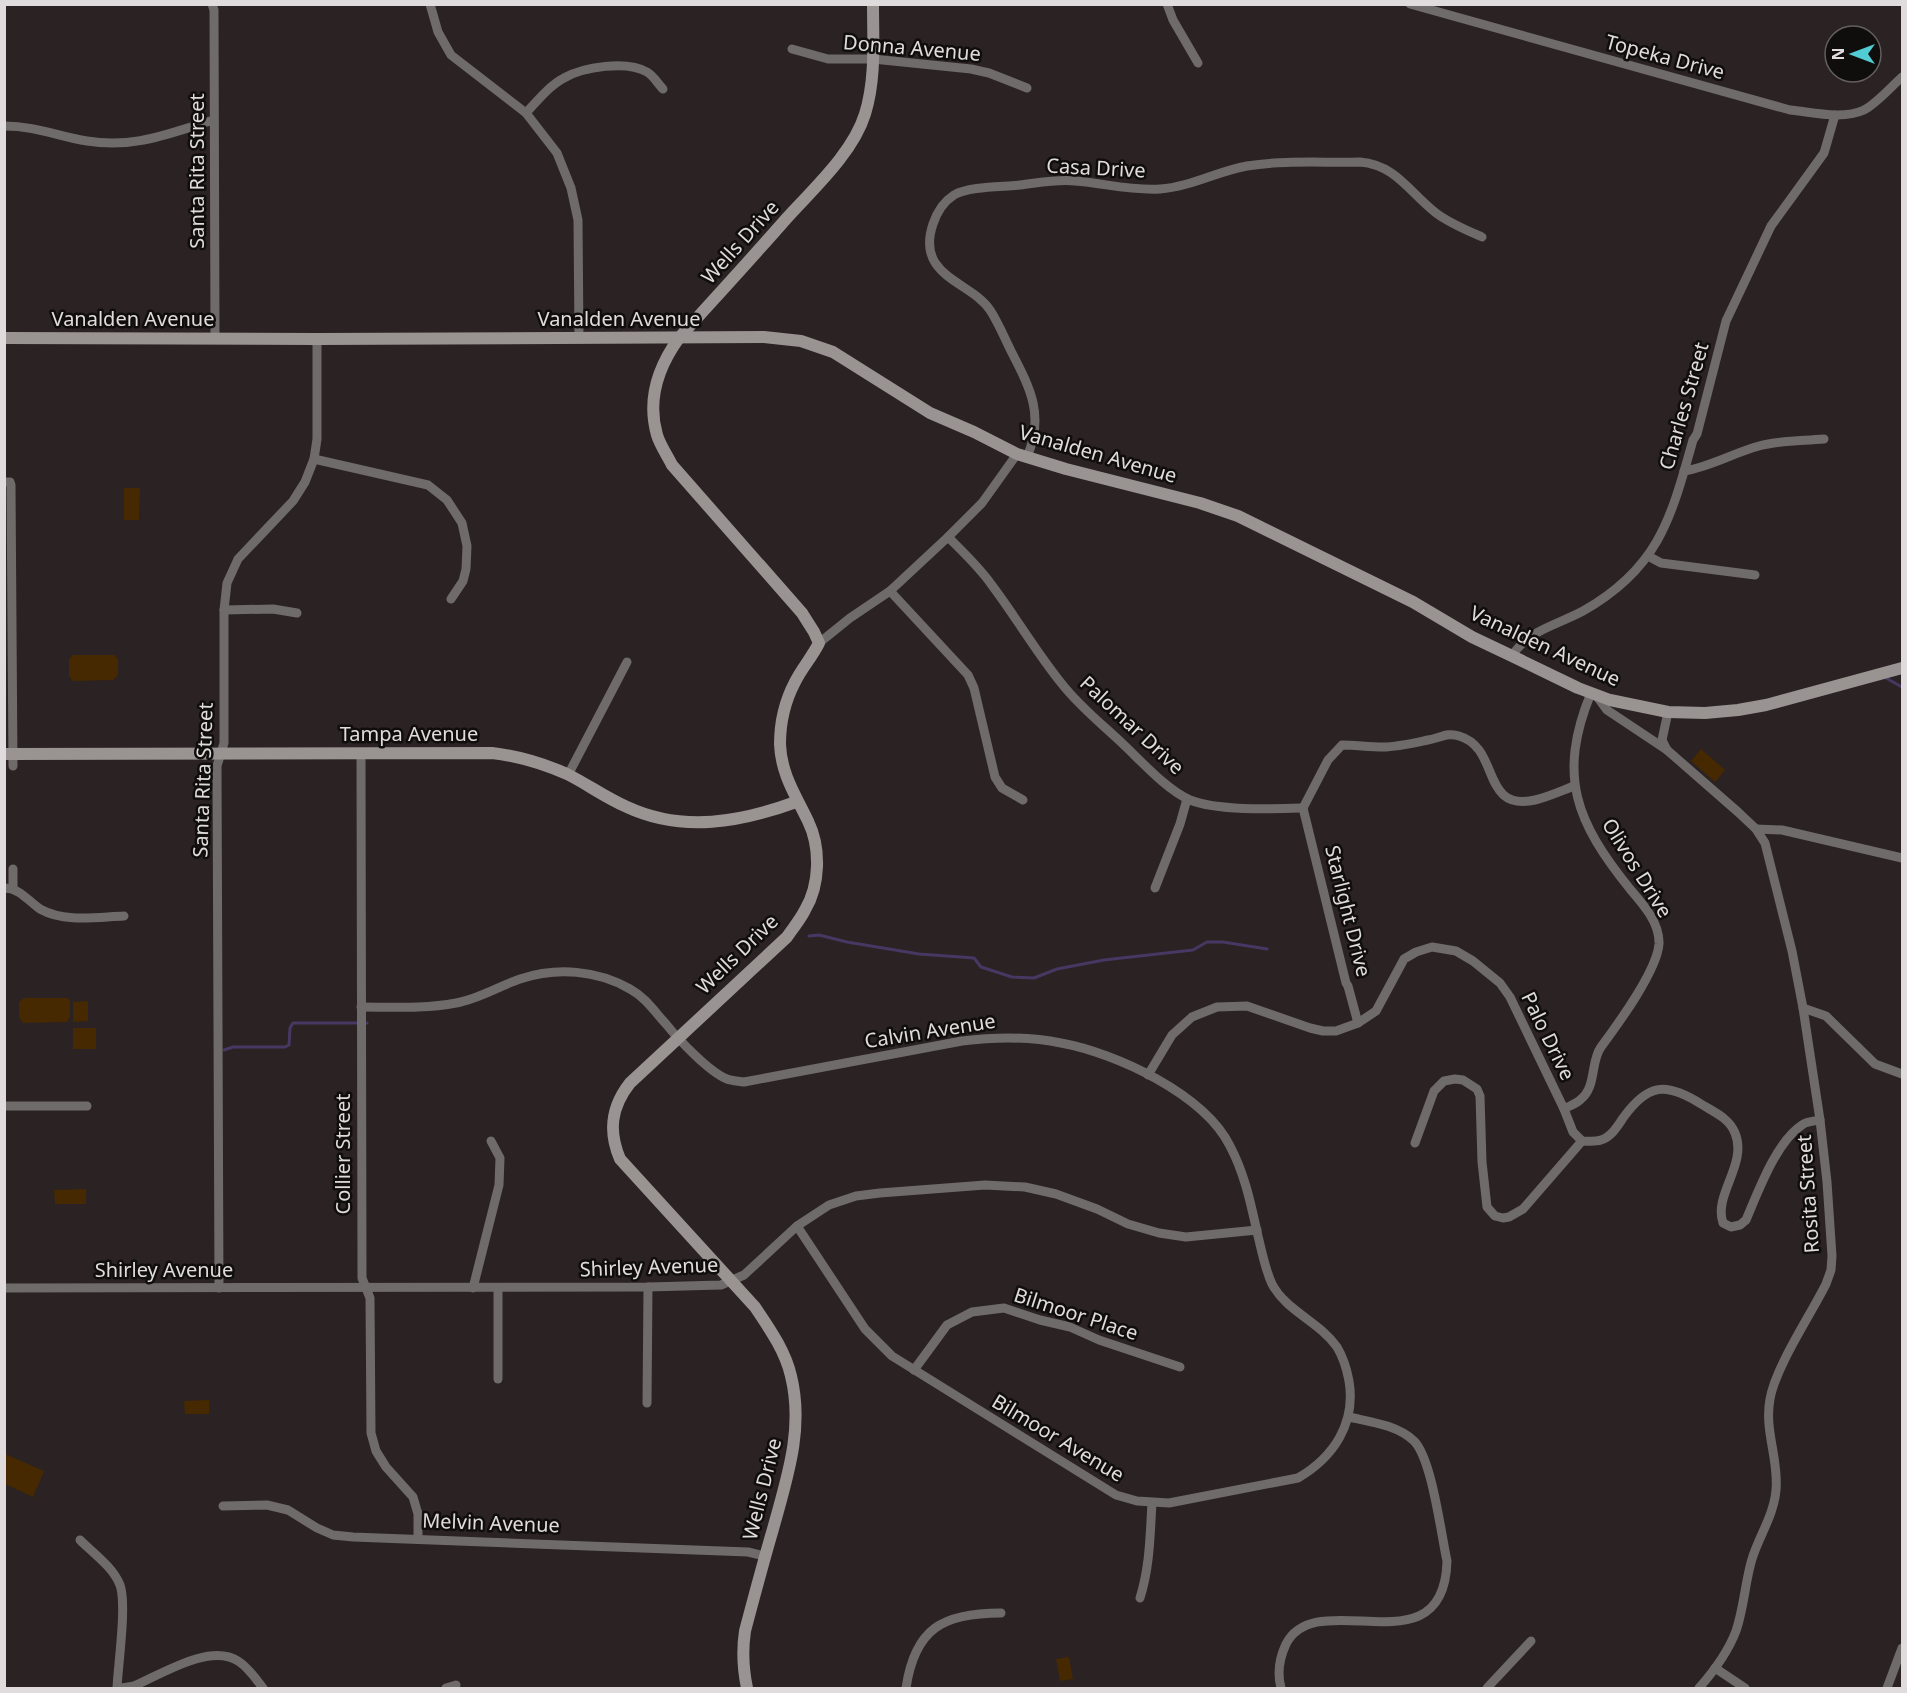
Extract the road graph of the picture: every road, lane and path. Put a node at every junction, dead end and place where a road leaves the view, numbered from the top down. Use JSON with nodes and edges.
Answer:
{"nodes":[{"id":1,"x":212,"y":4,"type":"edge"},
{"id":2,"x":430,"y":4,"type":"edge"},
{"id":3,"x":873,"y":4,"type":"edge"},
{"id":4,"x":1167,"y":4,"type":"edge"},
{"id":5,"x":1410,"y":4,"type":"edge"},
{"id":6,"x":792,"y":49,"type":"dead end"},
{"id":7,"x":873,"y":59,"type":"junction"},
{"id":8,"x":1198,"y":63,"type":"dead end"},
{"id":9,"x":1902,"y":76,"type":"edge"},
{"id":10,"x":1027,"y":88,"type":"dead end"},
{"id":11,"x":663,"y":89,"type":"dead end"},
{"id":12,"x":526,"y":113,"type":"junction"},
{"id":13,"x":1835,"y":115,"type":"junction"},
{"id":14,"x":214,"y":120,"type":"junction"},
{"id":15,"x":4,"y":126,"type":"edge"},
{"id":16,"x":1482,"y":237,"type":"dead end"},
{"id":17,"x":4,"y":338,"type":"edge"},
{"id":18,"x":215,"y":338,"type":"junction"},
{"id":19,"x":579,"y":338,"type":"junction"},
{"id":20,"x":679,"y":338,"type":"junction"},
{"id":21,"x":317,"y":339,"type":"junction"},
{"id":22,"x":1824,"y":439,"type":"dead end"},
{"id":23,"x":1022,"y":455,"type":"junction"},
{"id":24,"x":314,"y":459,"type":"junction"},
{"id":25,"x":1684,"y":471,"type":"junction"},
{"id":26,"x":7,"y":482,"type":"edge"},
{"id":27,"x":948,"y":537,"type":"junction"},
{"id":28,"x":1648,"y":556,"type":"junction"},
{"id":29,"x":1755,"y":575,"type":"dead end"},
{"id":30,"x":890,"y":591,"type":"junction"},
{"id":31,"x":451,"y":599,"type":"dead end"},
{"id":32,"x":224,"y":610,"type":"junction"},
{"id":33,"x":297,"y":613,"type":"dead end"},
{"id":34,"x":7,"y":617,"type":"edge"},
{"id":35,"x":819,"y":643,"type":"junction"},
{"id":36,"x":1512,"y":657,"type":"junction"},
{"id":37,"x":627,"y":662,"type":"dead end"},
{"id":38,"x":1902,"y":668,"type":"edge"},
{"id":39,"x":1594,"y":694,"type":"junction"},
{"id":40,"x":1668,"y":712,"type":"junction"},
{"id":41,"x":1667,"y":750,"type":"junction"},
{"id":42,"x":362,"y":753,"type":"junction"},
{"id":43,"x":220,"y":755,"type":"junction"},
{"id":44,"x":10,"y":758,"type":"edge"},
{"id":45,"x":568,"y":775,"type":"junction"},
{"id":46,"x":1574,"y":786,"type":"junction"},
{"id":47,"x":1187,"y":799,"type":"junction"},
{"id":48,"x":1023,"y":800,"type":"dead end"},
{"id":49,"x":796,"y":802,"type":"junction"},
{"id":50,"x":1303,"y":808,"type":"junction"},
{"id":51,"x":1756,"y":829,"type":"junction"},
{"id":52,"x":1902,"y":858,"type":"edge"},
{"id":53,"x":13,"y":869,"type":"dead end"},
{"id":54,"x":9,"y":888,"type":"edge"},
{"id":55,"x":1155,"y":888,"type":"dead end"},
{"id":56,"x":124,"y":916,"type":"dead end"},
{"id":57,"x":361,"y":1007,"type":"junction"},
{"id":58,"x":1803,"y":1008,"type":"junction"},
{"id":59,"x":1358,"y":1023,"type":"junction"},
{"id":60,"x":678,"y":1038,"type":"junction"},
{"id":61,"x":1902,"y":1074,"type":"edge"},
{"id":62,"x":1148,"y":1075,"type":"junction"},
{"id":63,"x":4,"y":1106,"type":"edge"},
{"id":64,"x":87,"y":1106,"type":"dead end"},
{"id":65,"x":1564,"y":1109,"type":"junction"},
{"id":66,"x":1820,"y":1120,"type":"junction"},
{"id":67,"x":491,"y":1141,"type":"dead end"},
{"id":68,"x":1582,"y":1141,"type":"junction"},
{"id":69,"x":1415,"y":1143,"type":"dead end"},
{"id":70,"x":797,"y":1226,"type":"junction"},
{"id":71,"x":1257,"y":1230,"type":"junction"},
{"id":72,"x":730,"y":1281,"type":"junction"},
{"id":73,"x":648,"y":1287,"type":"junction"},
{"id":74,"x":4,"y":1288,"type":"edge"},
{"id":75,"x":219,"y":1288,"type":"junction"},
{"id":76,"x":365,"y":1288,"type":"junction"},
{"id":77,"x":473,"y":1288,"type":"junction"},
{"id":78,"x":498,"y":1288,"type":"junction"},
{"id":79,"x":1180,"y":1367,"type":"dead end"},
{"id":80,"x":914,"y":1370,"type":"junction"},
{"id":81,"x":498,"y":1379,"type":"dead end"},
{"id":82,"x":647,"y":1403,"type":"dead end"},
{"id":83,"x":1349,"y":1417,"type":"junction"},
{"id":84,"x":1152,"y":1503,"type":"junction"},
{"id":85,"x":223,"y":1506,"type":"dead end"},
{"id":86,"x":418,"y":1538,"type":"junction"},
{"id":87,"x":80,"y":1540,"type":"dead end"},
{"id":88,"x":765,"y":1556,"type":"junction"},
{"id":89,"x":1140,"y":1598,"type":"dead end"},
{"id":90,"x":1001,"y":1613,"type":"dead end"},
{"id":91,"x":1531,"y":1641,"type":"dead end"},
{"id":92,"x":1902,"y":1648,"type":"edge"},
{"id":93,"x":1716,"y":1668,"type":"junction"},
{"id":94,"x":456,"y":1685,"type":"dead end"},
{"id":95,"x":117,"y":1689,"type":"edge"},
{"id":96,"x":122,"y":1689,"type":"edge"},
{"id":97,"x":263,"y":1689,"type":"edge"},
{"id":98,"x":446,"y":1689,"type":"edge"},
{"id":99,"x":747,"y":1689,"type":"edge"},
{"id":100,"x":906,"y":1689,"type":"edge"},
{"id":101,"x":1281,"y":1689,"type":"edge"},
{"id":102,"x":1486,"y":1689,"type":"edge"},
{"id":103,"x":1699,"y":1689,"type":"edge"},
{"id":104,"x":1745,"y":1689,"type":"edge"},
{"id":105,"x":1887,"y":1689,"type":"edge"}],
"edges":[{"from":1,"to":14,"type":"street","name":"Santa Rita Street"},
{"from":2,"to":12,"type":"street"},
{"from":3,"to":7,"type":"main road","name":"Wells Drive"},
{"from":4,"to":8,"type":"street"},
{"from":5,"to":13,"type":"street","name":"Topeka Drive"},
{"from":6,"to":7,"type":"street","name":"Donna Avenue"},
{"from":7,"to":10,"type":"street","name":"Donna Avenue"},
{"from":7,"to":20,"type":"main road","name":"Wells Drive"},
{"from":9,"to":13,"type":"street","name":"Topeka Drive"},
{"from":11,"to":12,"type":"street"},
{"from":12,"to":19,"type":"street"},
{"from":13,"to":25,"type":"street","name":"Charles Street"},
{"from":14,"to":15,"type":"street"},
{"from":14,"to":18,"type":"street","name":"Santa Rita Street"},
{"from":16,"to":23,"type":"street","name":"Casa Drive"},
{"from":17,"to":18,"type":"main road","name":"Vanalden Avenue"},
{"from":18,"to":21,"type":"main road","name":"Vanalden Avenue"},
{"from":19,"to":20,"type":"main road","name":"Vanalden Avenue"},
{"from":19,"to":21,"type":"main road","name":"Vanalden Avenue"},
{"from":20,"to":23,"type":"main road","name":"Vanalden Avenue"},
{"from":20,"to":35,"type":"main road","name":"Wells Drive"},
{"from":21,"to":24,"type":"street","name":"Santa Rita Street"},
{"from":22,"to":25,"type":"street"},
{"from":23,"to":27,"type":"street","name":"Casa Drive"},
{"from":23,"to":36,"type":"main road","name":"Vanalden Avenue"},
{"from":24,"to":31,"type":"street"},
{"from":24,"to":32,"type":"street","name":"Santa Rita Street"},
{"from":25,"to":28,"type":"street","name":"Charles Street"},
{"from":26,"to":34,"type":"street"},
{"from":27,"to":30,"type":"street","name":"Casa Drive"},
{"from":27,"to":47,"type":"street","name":"Palomar Drive"},
{"from":28,"to":29,"type":"street"},
{"from":28,"to":36,"type":"street","name":"Charles Street"},
{"from":30,"to":35,"type":"street","name":"Casa Drive"},
{"from":30,"to":48,"type":"street"},
{"from":32,"to":33,"type":"street"},
{"from":32,"to":43,"type":"street","name":"Santa Rita Street"},
{"from":34,"to":44,"type":"street"},
{"from":35,"to":49,"type":"main road","name":"Wells Drive"},
{"from":36,"to":39,"type":"main road","name":"Vanalden Avenue"},
{"from":37,"to":45,"type":"street"},
{"from":38,"to":40,"type":"main road","name":"Vanalden Avenue"},
{"from":39,"to":40,"type":"main road","name":"Vanalden Avenue"},
{"from":39,"to":41,"type":"street","name":"Rosita Street"},
{"from":39,"to":46,"type":"street","name":"Olivos Drive"},
{"from":40,"to":41,"type":"street"},
{"from":41,"to":51,"type":"street","name":"Rosita Street"},
{"from":42,"to":43,"type":"main road","name":"Tampa Avenue"},
{"from":42,"to":45,"type":"main road","name":"Tampa Avenue"},
{"from":42,"to":57,"type":"street","name":"Collier Street"},
{"from":43,"to":44,"type":"main road","name":"Tampa Avenue"},
{"from":43,"to":75,"type":"street","name":"Santa Rita Street"},
{"from":45,"to":49,"type":"main road","name":"Tampa Avenue"},
{"from":46,"to":50,"type":"street"},
{"from":46,"to":65,"type":"street","name":"Olivos Drive"},
{"from":47,"to":50,"type":"street","name":"Palomar Drive"},
{"from":47,"to":55,"type":"street"},
{"from":49,"to":60,"type":"main road","name":"Wells Drive"},
{"from":50,"to":59,"type":"street","name":"Starlight Drive"},
{"from":51,"to":52,"type":"street"},
{"from":51,"to":58,"type":"street","name":"Rosita Street"},
{"from":53,"to":54,"type":"street"},
{"from":54,"to":56,"type":"street"},
{"from":57,"to":60,"type":"street","name":"Calvin Avenue"},
{"from":57,"to":76,"type":"street","name":"Collier Street"},
{"from":58,"to":61,"type":"street"},
{"from":58,"to":66,"type":"street","name":"Rosita Street"},
{"from":59,"to":62,"type":"street","name":"Palo Drive"},
{"from":59,"to":65,"type":"street","name":"Palo Drive"},
{"from":60,"to":62,"type":"street","name":"Calvin Avenue"},
{"from":60,"to":72,"type":"main road","name":"Wells Drive"},
{"from":62,"to":71,"type":"street","name":"Calvin Avenue"},
{"from":63,"to":64,"type":"street"},
{"from":65,"to":68,"type":"street","name":"Palo Drive"},
{"from":66,"to":68,"type":"street"},
{"from":66,"to":93,"type":"street","name":"Rosita Street"},
{"from":67,"to":77,"type":"street"},
{"from":68,"to":69,"type":"street"},
{"from":70,"to":71,"type":"street","name":"Shirley Avenue"},
{"from":70,"to":72,"type":"street","name":"Shirley Avenue"},
{"from":70,"to":80,"type":"street","name":"Bilmoor Avenue"},
{"from":71,"to":83,"type":"street","name":"Calvin Avenue"},
{"from":72,"to":73,"type":"street","name":"Shirley Avenue"},
{"from":72,"to":88,"type":"main road","name":"Wells Drive"},
{"from":73,"to":78,"type":"street","name":"Shirley Avenue"},
{"from":73,"to":82,"type":"street"},
{"from":74,"to":75,"type":"street","name":"Shirley Avenue"},
{"from":75,"to":76,"type":"street","name":"Shirley Avenue"},
{"from":76,"to":77,"type":"street","name":"Shirley Avenue"},
{"from":76,"to":86,"type":"street","name":"Collier Street"},
{"from":77,"to":78,"type":"street","name":"Shirley Avenue"},
{"from":78,"to":81,"type":"street"},
{"from":79,"to":80,"type":"street","name":"Bilmoor Place"},
{"from":80,"to":84,"type":"street","name":"Bilmoor Avenue"},
{"from":83,"to":84,"type":"street","name":"Bilmoor Avenue"},
{"from":83,"to":101,"type":"street"},
{"from":84,"to":89,"type":"street"},
{"from":85,"to":86,"type":"street","name":"Melvin Avenue"},
{"from":86,"to":88,"type":"street","name":"Melvin Avenue"},
{"from":87,"to":95,"type":"street"},
{"from":88,"to":99,"type":"main road","name":"Wells Drive"},
{"from":90,"to":100,"type":"street"},
{"from":91,"to":102,"type":"street"},
{"from":92,"to":105,"type":"street"},
{"from":93,"to":103,"type":"street","name":"Rosita Street"},
{"from":93,"to":104,"type":"street"},
{"from":94,"to":98,"type":"street"},
{"from":96,"to":97,"type":"street"}]}
